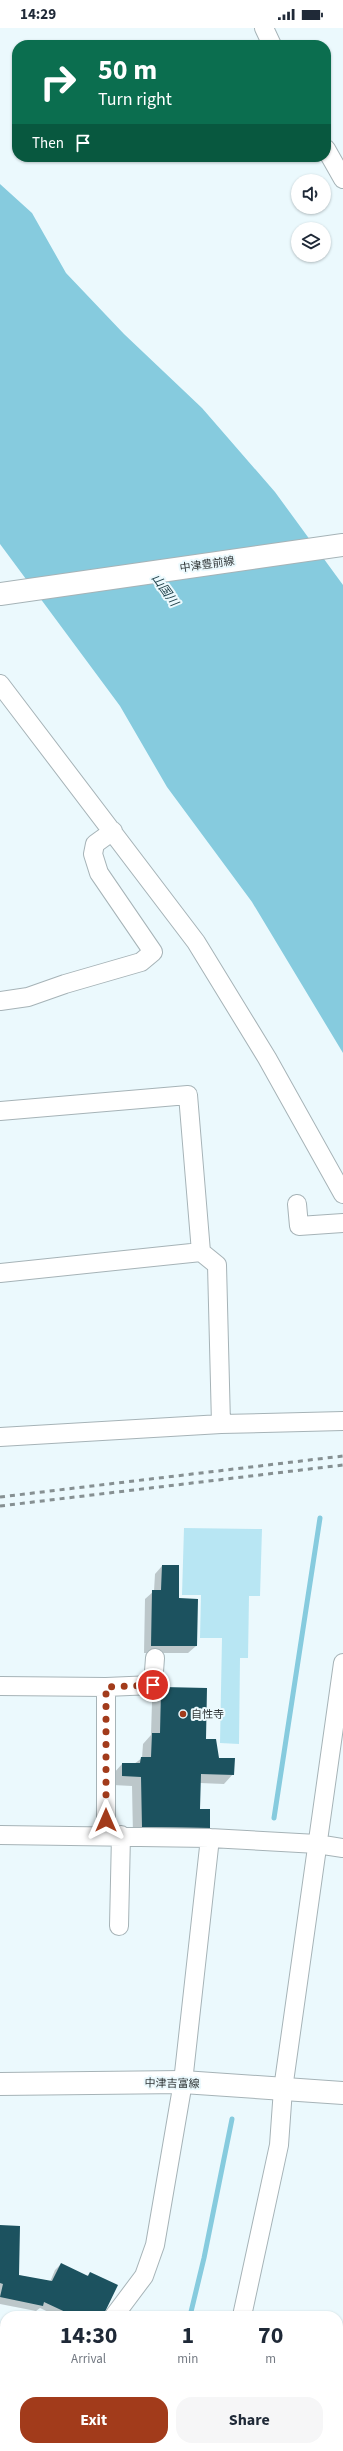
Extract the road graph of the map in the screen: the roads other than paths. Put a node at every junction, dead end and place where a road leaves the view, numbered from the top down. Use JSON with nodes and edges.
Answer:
{"nodes":[{"id":1,"x":264,"y":28,"type":"edge"},
{"id":2,"x":270,"y":40,"type":"edge"},
{"id":3,"x":331,"y":158,"type":"edge"},
{"id":4,"x":343,"y":179,"type":"edge"},
{"id":5,"x":343,"y":545,"type":"edge"},
{"id":6,"x":4,"y":593,"type":"edge"},
{"id":7,"x":0,"y":684,"type":"edge"},
{"id":8,"x":113,"y":831,"type":"junction"},
{"id":9,"x":0,"y":1001,"type":"edge"},
{"id":10,"x":1,"y":1106,"type":"edge"},
{"id":11,"x":343,"y":1194,"type":"edge"},
{"id":12,"x":297,"y":1204,"type":"dead end"},
{"id":13,"x":343,"y":1223,"type":"edge"},
{"id":14,"x":201,"y":1252,"type":"junction"},
{"id":15,"x":0,"y":1273,"type":"edge"},
{"id":16,"x":343,"y":1421,"type":"edge"},
{"id":17,"x":221,"y":1424,"type":"junction"},
{"id":18,"x":0,"y":1437,"type":"edge"},
{"id":19,"x":155,"y":1658,"type":"dead end"},
{"id":20,"x":343,"y":1664,"type":"edge"},
{"id":21,"x":0,"y":1686,"type":"edge"},
{"id":22,"x":106,"y":1687,"type":"junction"},
{"id":23,"x":0,"y":1835,"type":"edge"},
{"id":24,"x":113,"y":1835,"type":"junction"},
{"id":25,"x":210,"y":1838,"type":"junction"},
{"id":26,"x":317,"y":1844,"type":"junction"},
{"id":27,"x":343,"y":1848,"type":"edge"},
{"id":28,"x":119,"y":1926,"type":"dead end"},
{"id":29,"x":182,"y":2082,"type":"junction"},
{"id":30,"x":0,"y":2084,"type":"edge"},
{"id":31,"x":283,"y":2089,"type":"junction"},
{"id":32,"x":343,"y":2093,"type":"edge"},
{"id":33,"x":118,"y":2311,"type":"edge"},
{"id":34,"x":243,"y":2311,"type":"edge"}],
"edges":[{"from":1,"to":2,"type":"street"},
{"from":3,"to":4,"type":"street"},
{"from":5,"to":6,"type":"main road","name":"中津豊前線"},
{"from":7,"to":8,"type":"street"},
{"from":8,"to":9,"type":"street"},
{"from":8,"to":11,"type":"street"},
{"from":10,"to":14,"type":"street"},
{"from":12,"to":13,"type":"street"},
{"from":14,"to":15,"type":"street"},
{"from":14,"to":17,"type":"street"},
{"from":16,"to":17,"type":"street"},
{"from":17,"to":18,"type":"street"},
{"from":19,"to":22,"type":"street"},
{"from":20,"to":26,"type":"street"},
{"from":21,"to":22,"type":"street"},
{"from":22,"to":24,"type":"street"},
{"from":23,"to":24,"type":"street"},
{"from":24,"to":25,"type":"street"},
{"from":24,"to":28,"type":"street"},
{"from":25,"to":26,"type":"street"},
{"from":25,"to":29,"type":"street"},
{"from":26,"to":27,"type":"street"},
{"from":26,"to":31,"type":"street"},
{"from":29,"to":30,"type":"main road","name":"中津吉富線"},
{"from":29,"to":31,"type":"main road","name":"中津吉富線"},
{"from":29,"to":33,"type":"street"},
{"from":31,"to":32,"type":"main road","name":"中津吉富線"},
{"from":31,"to":34,"type":"street"}]}
